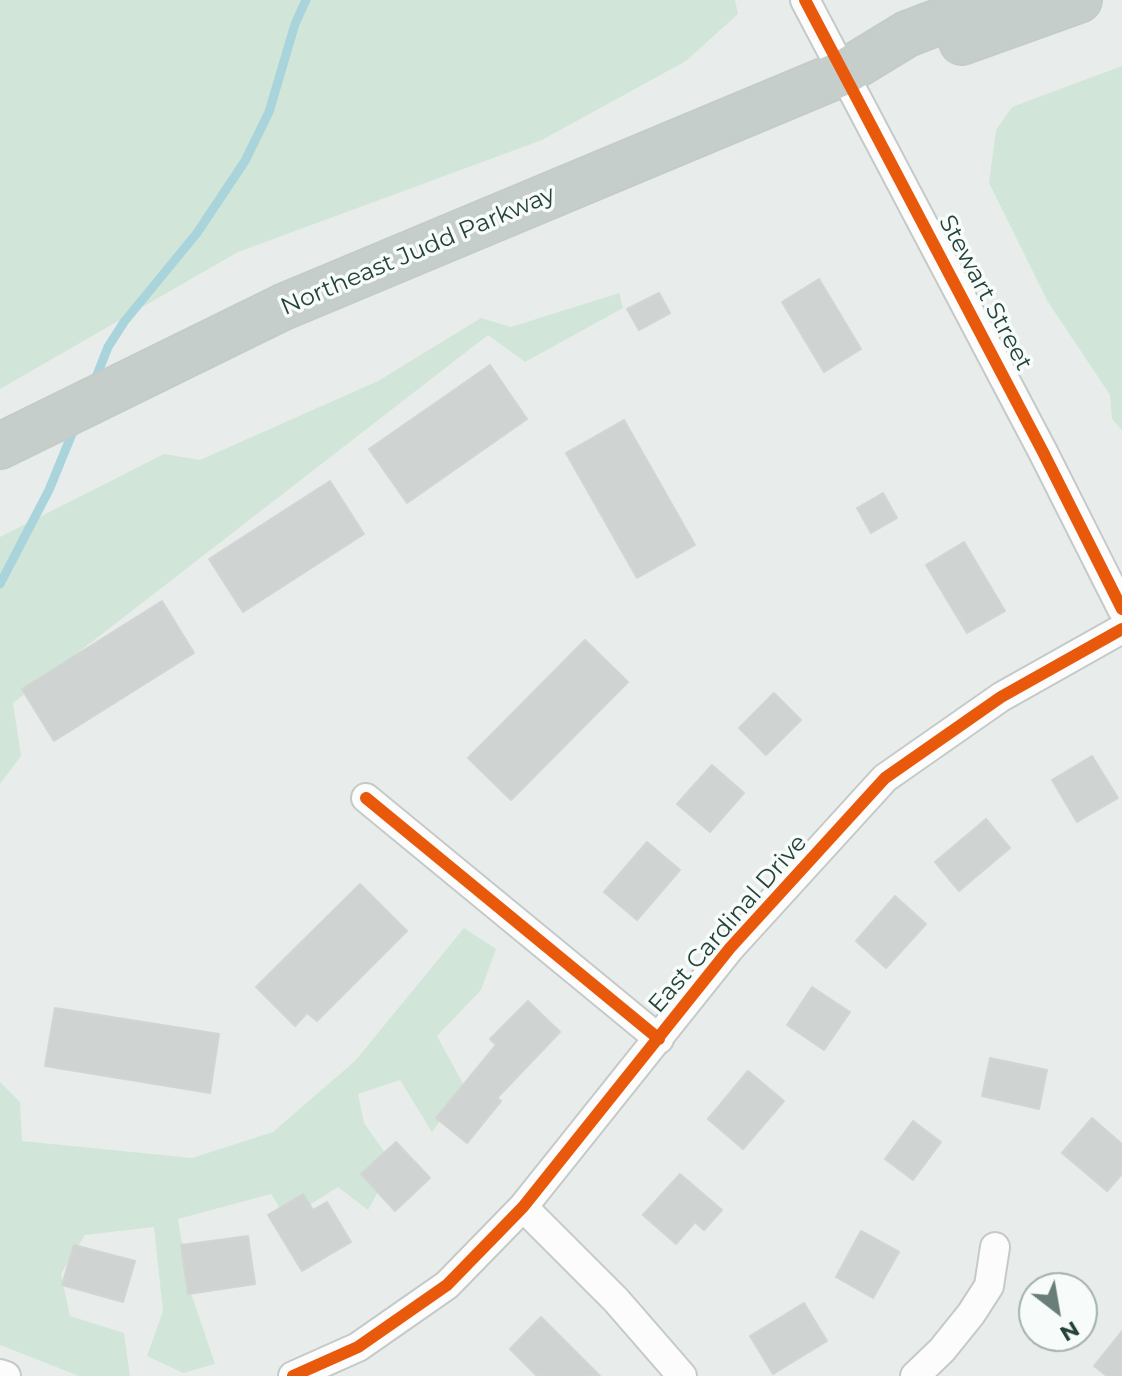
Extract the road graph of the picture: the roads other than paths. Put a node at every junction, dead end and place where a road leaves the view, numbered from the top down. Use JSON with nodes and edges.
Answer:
{"nodes":[{"id":1,"x":805,"y":0,"type":"edge"},
{"id":2,"x":996,"y":0,"type":"edge"},
{"id":3,"x":1079,"y":0,"type":"edge"},
{"id":4,"x":843,"y":73,"type":"junction"},
{"id":5,"x":0,"y":446,"type":"edge"},
{"id":6,"x":1122,"y":609,"type":"edge"},
{"id":7,"x":1122,"y":629,"type":"edge"},
{"id":8,"x":366,"y":798,"type":"dead end"},
{"id":9,"x":659,"y":1039,"type":"junction"},
{"id":10,"x":523,"y":1207,"type":"junction"},
{"id":11,"x":995,"y":1247,"type":"dead end"},
{"id":12,"x":0,"y":1374,"type":"edge"},
{"id":13,"x":6,"y":1376,"type":"edge"},
{"id":14,"x":293,"y":1376,"type":"edge"},
{"id":15,"x":682,"y":1376,"type":"edge"},
{"id":16,"x":915,"y":1376,"type":"edge"}],
"edges":[{"from":1,"to":4,"type":"street","name":"Stewart Street"},
{"from":2,"to":4,"type":"highway","name":"Northeast Judd Parkway"},
{"from":3,"to":4,"type":"highway","name":"Northeast Judd Parkway"},
{"from":4,"to":5,"type":"highway","name":"Northeast Judd Parkway"},
{"from":4,"to":6,"type":"street","name":"Stewart Street"},
{"from":7,"to":9,"type":"street","name":"East Cardinal Drive"},
{"from":8,"to":9,"type":"street"},
{"from":9,"to":10,"type":"street","name":"East Cardinal Drive"},
{"from":10,"to":14,"type":"street","name":"East Cardinal Drive"},
{"from":10,"to":15,"type":"street"},
{"from":11,"to":16,"type":"street"},
{"from":12,"to":13,"type":"street"}]}
